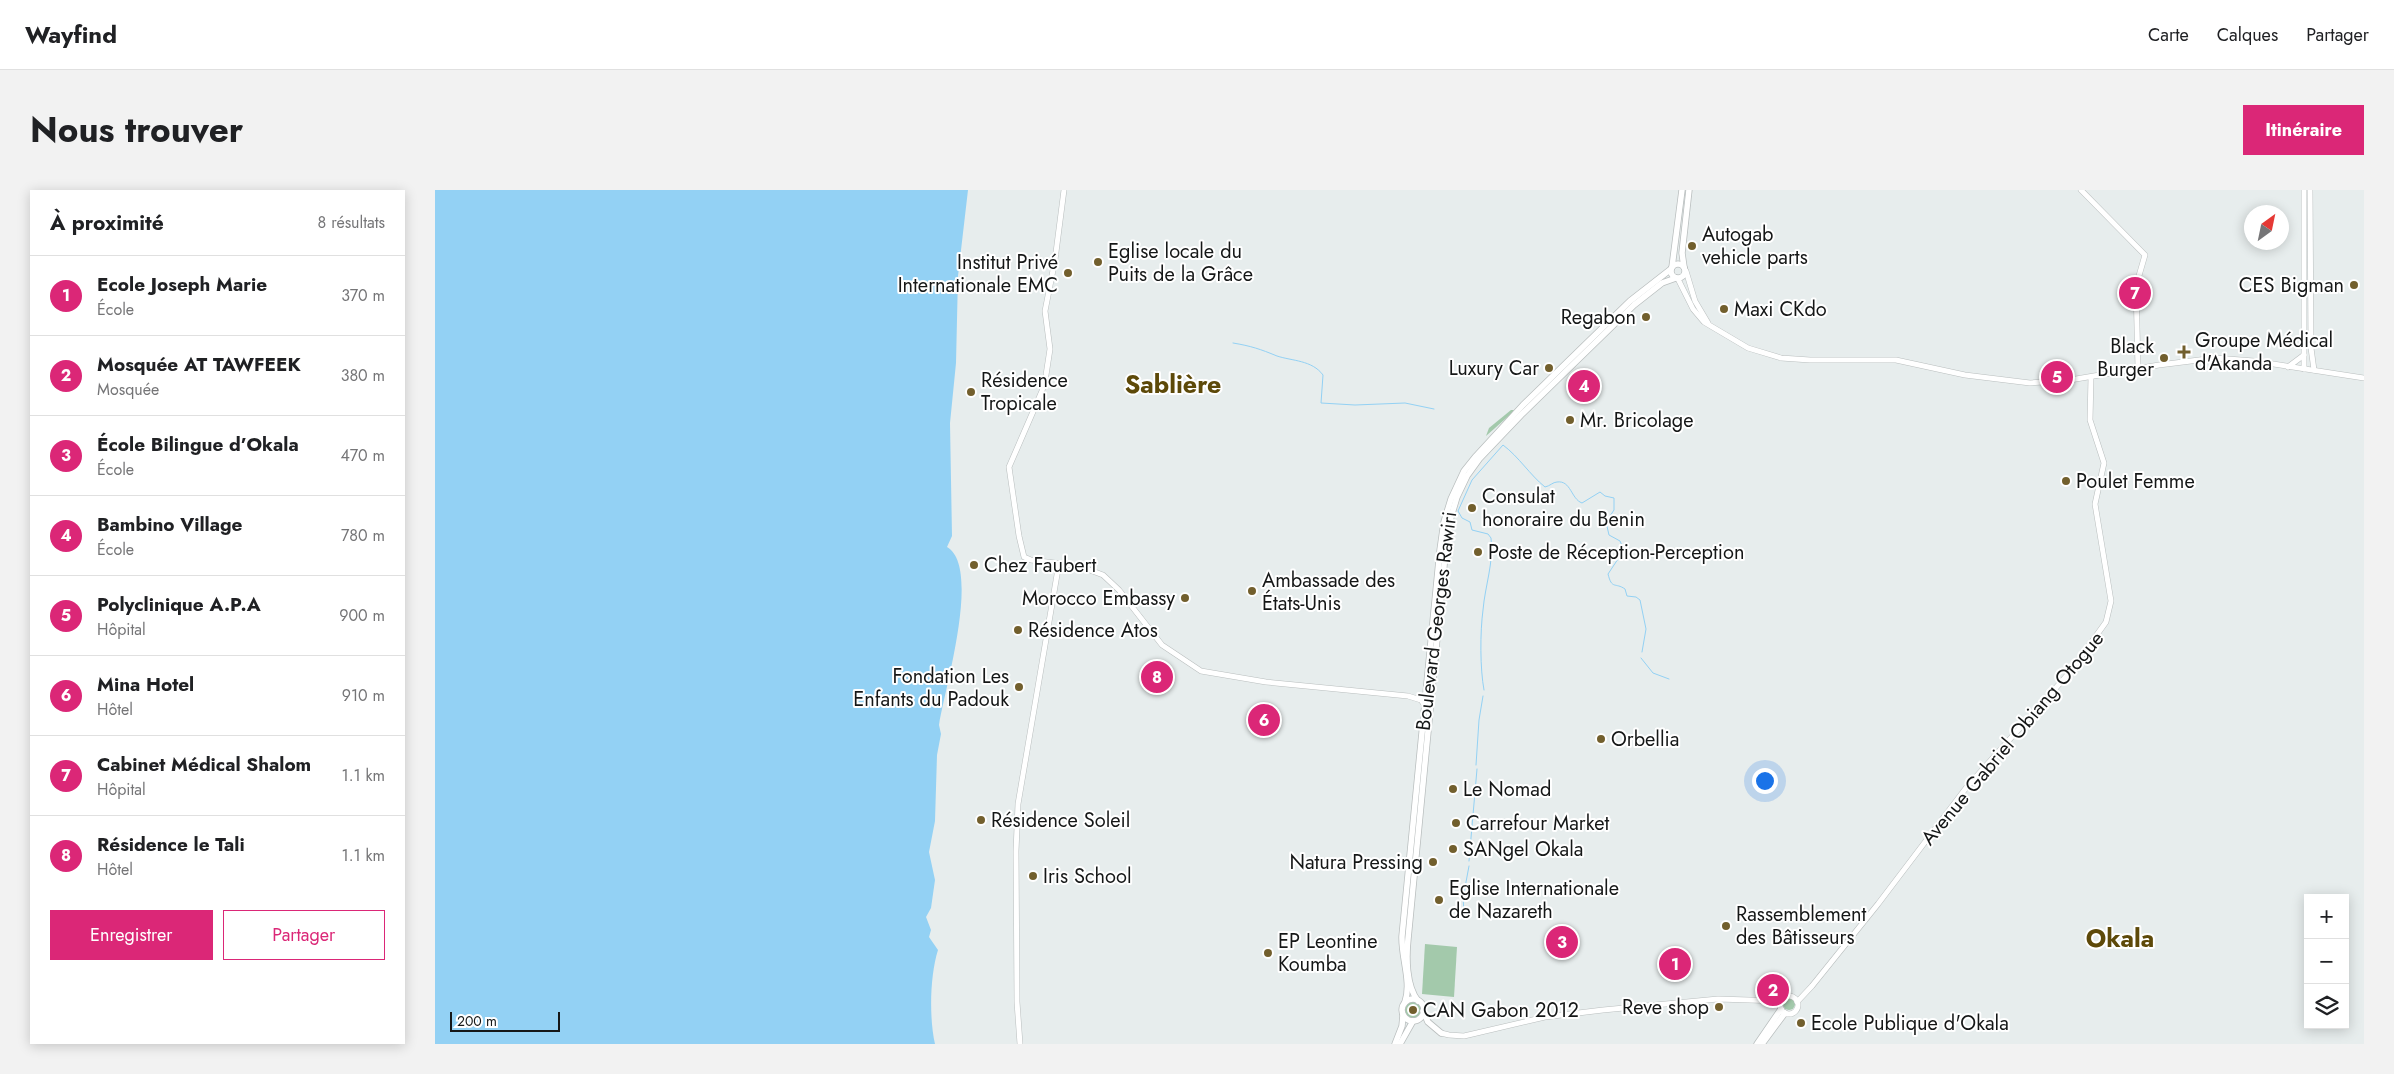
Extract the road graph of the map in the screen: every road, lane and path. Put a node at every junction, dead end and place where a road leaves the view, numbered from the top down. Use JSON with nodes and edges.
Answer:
{"nodes":[{"id":1,"x":1064,"y":190,"type":"edge"},
{"id":2,"x":1682,"y":190,"type":"edge"},
{"id":3,"x":1689,"y":190,"type":"edge"},
{"id":4,"x":2081,"y":190,"type":"edge"},
{"id":5,"x":2304,"y":190,"type":"edge"},
{"id":6,"x":2310,"y":190,"type":"edge"},
{"id":7,"x":1671,"y":268,"type":"junction"},
{"id":8,"x":1685,"y":269,"type":"junction"},
{"id":9,"x":1677,"y":279,"type":"junction"},
{"id":10,"x":1709,"y":325,"type":"junction"},
{"id":11,"x":2304,"y":355,"type":"junction"},
{"id":12,"x":2288,"y":366,"type":"junction"},
{"id":13,"x":2138,"y":368,"type":"junction"},
{"id":14,"x":2304,"y":369,"type":"junction"},
{"id":15,"x":2314,"y":370,"type":"junction"},
{"id":16,"x":2091,"y":377,"type":"junction"},
{"id":17,"x":2364,"y":378,"type":"edge"},
{"id":18,"x":1059,"y":564,"type":"junction"},
{"id":19,"x":1427,"y":690,"type":"junction"},
{"id":20,"x":1415,"y":698,"type":"junction"},
{"id":21,"x":1426,"y":708,"type":"junction"},
{"id":22,"x":1419,"y":1001,"type":"junction"},
{"id":23,"x":1405,"y":1002,"type":"junction"},
{"id":24,"x":1780,"y":1002,"type":"junction"},
{"id":25,"x":1797,"y":1002,"type":"junction"},
{"id":26,"x":1423,"y":1011,"type":"junction"},
{"id":27,"x":1783,"y":1011,"type":"junction"},
{"id":28,"x":1403,"y":1015,"type":"junction"},
{"id":29,"x":1414,"y":1020,"type":"junction"},
{"id":30,"x":1441,"y":1033,"type":"junction"},
{"id":31,"x":1020,"y":1044,"type":"edge"},
{"id":32,"x":1395,"y":1044,"type":"edge"},
{"id":33,"x":1401,"y":1044,"type":"edge"},
{"id":34,"x":1757,"y":1044,"type":"edge"},
{"id":35,"x":1762,"y":1044,"type":"edge"}],
"edges":[{"from":1,"to":18,"type":"street"},
{"from":2,"to":7,"type":"main road"},
{"from":3,"to":8,"type":"main road"},
{"from":4,"to":13,"type":"street"},
{"from":5,"to":11,"type":"street"},
{"from":6,"to":15,"type":"street"},
{"from":7,"to":8,"type":"main road"},
{"from":7,"to":9,"type":"main road"},
{"from":7,"to":19,"type":"main road","name":"Boulevard Georges Rawiri"},
{"from":8,"to":9,"type":"main road"},
{"from":8,"to":10,"type":"street"},
{"from":9,"to":10,"type":"street"},
{"from":9,"to":22,"type":"main road","name":"Boulevard Georges Rawiri"},
{"from":10,"to":16,"type":"street"},
{"from":11,"to":12,"type":"street"},
{"from":11,"to":14,"type":"street"},
{"from":12,"to":13,"type":"street"},
{"from":12,"to":14,"type":"street"},
{"from":13,"to":16,"type":"street"},
{"from":14,"to":15,"type":"street"},
{"from":15,"to":17,"type":"street"},
{"from":16,"to":25,"type":"street","name":"Avenue Gabriel Obiang Otogue"},
{"from":18,"to":20,"type":"street"},
{"from":18,"to":31,"type":"street"},
{"from":19,"to":20,"type":"street"},
{"from":19,"to":21,"type":"main road","name":"Boulevard Georges Rawiri"},
{"from":20,"to":21,"type":"street"},
{"from":21,"to":23,"type":"main road","name":"Boulevard Georges Rawiri"},
{"from":22,"to":23,"type":"main road"},
{"from":22,"to":26,"type":"main road"},
{"from":23,"to":28,"type":"main road"},
{"from":24,"to":25,"type":"street"},
{"from":24,"to":27,"type":"street"},
{"from":24,"to":30,"type":"street"},
{"from":25,"to":27,"type":"street"},
{"from":26,"to":29,"type":"main road"},
{"from":26,"to":30,"type":"main road"},
{"from":27,"to":34,"type":"main road"},
{"from":27,"to":35,"type":"main road"},
{"from":28,"to":29,"type":"main road"},
{"from":28,"to":32,"type":"main road"},
{"from":29,"to":30,"type":"main road"},
{"from":29,"to":33,"type":"main road"}]}
